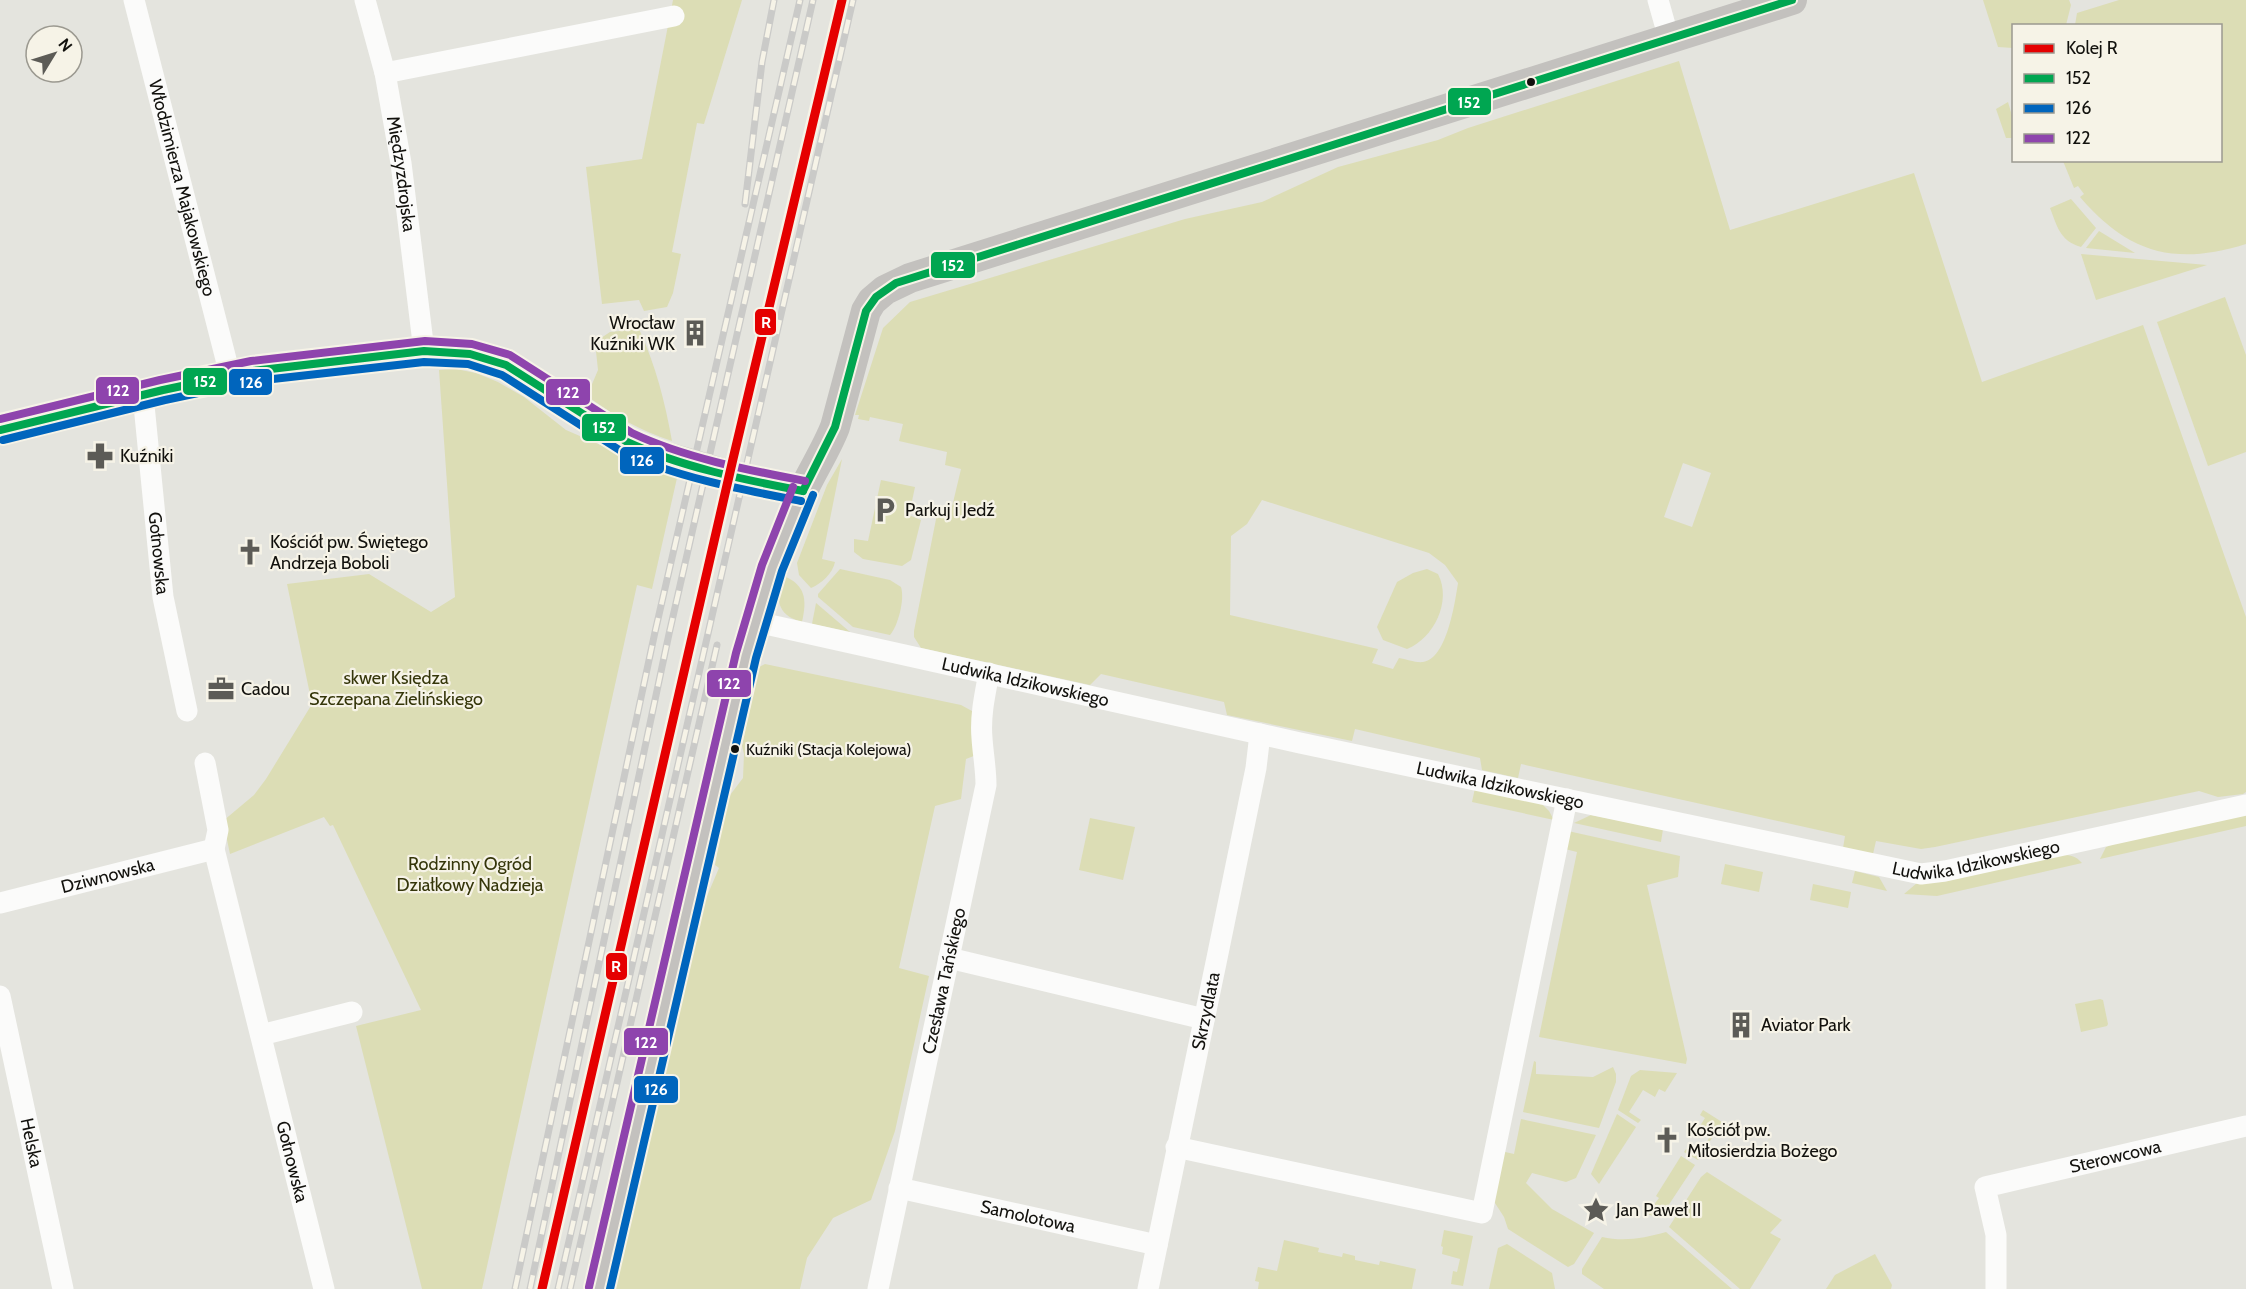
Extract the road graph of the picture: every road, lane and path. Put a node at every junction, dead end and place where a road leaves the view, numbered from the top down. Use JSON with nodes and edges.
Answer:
{"nodes":[{"id":1,"x":134,"y":0,"type":"edge"},
{"id":2,"x":365,"y":0,"type":"edge"},
{"id":3,"x":1658,"y":0,"type":"edge"},
{"id":4,"x":1792,"y":0,"type":"edge"},
{"id":5,"x":674,"y":16,"type":"dead end"},
{"id":6,"x":1669,"y":39,"type":"junction"},
{"id":7,"x":385,"y":73,"type":"junction"},
{"id":8,"x":424,"y":351,"type":"junction"},
{"id":9,"x":230,"y":375,"type":"junction"},
{"id":10,"x":143,"y":395,"type":"junction"},
{"id":11,"x":0,"y":430,"type":"edge"},
{"id":12,"x":803,"y":491,"type":"junction"},
{"id":13,"x":756,"y":622,"type":"junction"},
{"id":14,"x":989,"y":673,"type":"junction"},
{"id":15,"x":188,"y":711,"type":"dead end"},
{"id":16,"x":1260,"y":734,"type":"junction"},
{"id":17,"x":205,"y":763,"type":"dead end"},
{"id":18,"x":1567,"y":800,"type":"junction"},
{"id":19,"x":2246,"y":805,"type":"edge"},
{"id":20,"x":214,"y":849,"type":"junction"},
{"id":21,"x":0,"y":903,"type":"edge"},
{"id":22,"x":949,"y":958,"type":"junction"},
{"id":23,"x":0,"y":996,"type":"edge"},
{"id":24,"x":352,"y":1011,"type":"dead end"},
{"id":25,"x":1204,"y":1019,"type":"junction"},
{"id":26,"x":261,"y":1035,"type":"junction"},
{"id":27,"x":2246,"y":1126,"type":"edge"},
{"id":28,"x":1176,"y":1147,"type":"junction"},
{"id":29,"x":899,"y":1188,"type":"junction"},
{"id":30,"x":1156,"y":1245,"type":"junction"},
{"id":31,"x":63,"y":1289,"type":"edge"},
{"id":32,"x":324,"y":1289,"type":"edge"},
{"id":33,"x":599,"y":1289,"type":"edge"},
{"id":34,"x":878,"y":1289,"type":"edge"},
{"id":35,"x":1148,"y":1289,"type":"edge"},
{"id":36,"x":1996,"y":1289,"type":"edge"}],
"edges":[{"from":1,"to":9,"type":"street","name":"Włodzimierza Majakowskiego"},
{"from":2,"to":7,"type":"street","name":"Międzyzdrojska"},
{"from":3,"to":6,"type":"street"},
{"from":4,"to":6,"type":"street"},
{"from":5,"to":7,"type":"street"},
{"from":6,"to":12,"type":"street"},
{"from":7,"to":8,"type":"street","name":"Międzyzdrojska"},
{"from":8,"to":9,"type":"street"},
{"from":8,"to":12,"type":"street"},
{"from":9,"to":10,"type":"street"},
{"from":10,"to":11,"type":"street"},
{"from":10,"to":15,"type":"street","name":"Gołnowska"},
{"from":12,"to":13,"type":"street"},
{"from":13,"to":14,"type":"street","name":"Ludwika Idzikowskiego"},
{"from":13,"to":33,"type":"street"},
{"from":14,"to":16,"type":"street","name":"Ludwika Idzikowskiego"},
{"from":14,"to":22,"type":"street","name":"Czesława Tańskiego"},
{"from":16,"to":18,"type":"street","name":"Ludwika Idzikowskiego"},
{"from":16,"to":25,"type":"street","name":"Skrzydlata"},
{"from":17,"to":20,"type":"street","name":"Gołnowska"},
{"from":18,"to":19,"type":"street","name":"Ludwika Idzikowskiego"},
{"from":18,"to":28,"type":"street"},
{"from":20,"to":21,"type":"street","name":"Dziwnowska"},
{"from":20,"to":26,"type":"street","name":"Gołnowska"},
{"from":22,"to":25,"type":"street"},
{"from":22,"to":29,"type":"street","name":"Czesława Tańskiego"},
{"from":23,"to":31,"type":"street","name":"Helska"},
{"from":24,"to":26,"type":"street"},
{"from":25,"to":28,"type":"street","name":"Skrzydlata"},
{"from":26,"to":32,"type":"street","name":"Gołnowska"},
{"from":27,"to":36,"type":"street","name":"Sterowcowa"},
{"from":28,"to":30,"type":"street","name":"Skrzydlata"},
{"from":29,"to":30,"type":"street","name":"Samolotowa"},
{"from":29,"to":34,"type":"street","name":"Czesława Tańskiego"},
{"from":30,"to":35,"type":"street","name":"Skrzydlata"}]}
